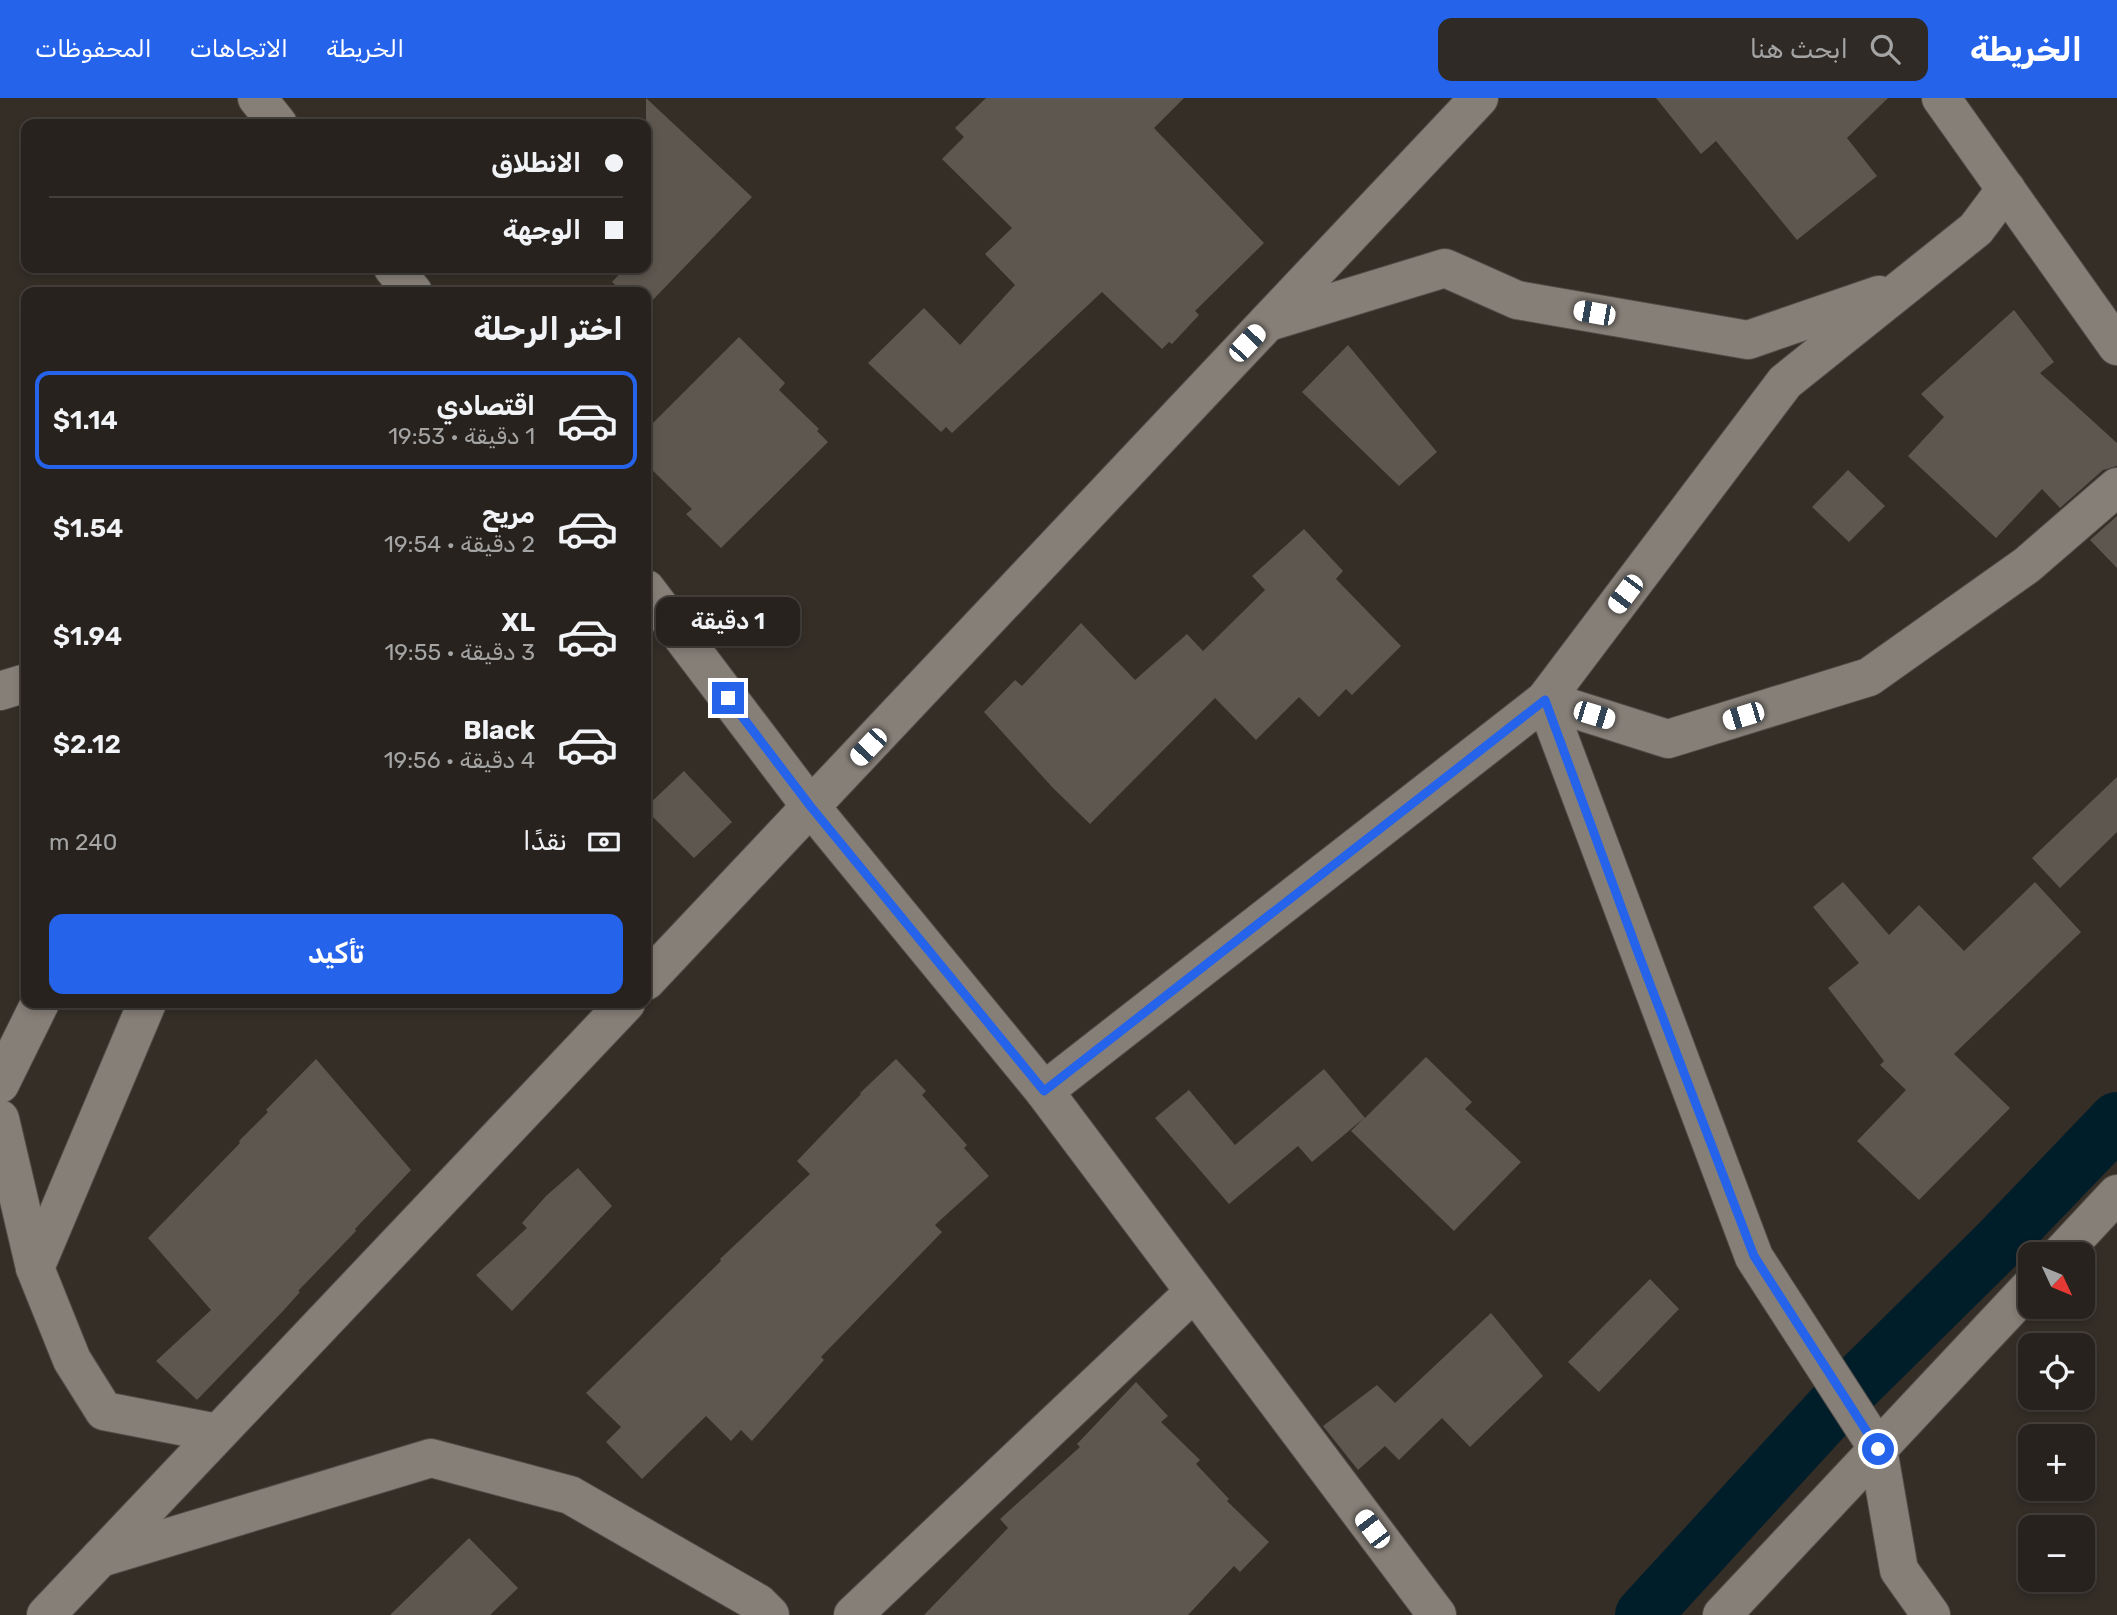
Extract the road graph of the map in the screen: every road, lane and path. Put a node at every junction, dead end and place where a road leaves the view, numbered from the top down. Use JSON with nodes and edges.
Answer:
{"nodes":[{"id":1,"x":257,"y":98,"type":"edge"},
{"id":2,"x":1479,"y":98,"type":"edge"},
{"id":3,"x":1941,"y":98,"type":"edge"},
{"id":4,"x":274,"y":119,"type":"edge"},
{"id":5,"x":2006,"y":189,"type":"junction"},
{"id":6,"x":397,"y":273,"type":"edge"},
{"id":7,"x":1905,"y":286,"type":"junction"},
{"id":8,"x":409,"y":287,"type":"edge"},
{"id":9,"x":1266,"y":323,"type":"junction"},
{"id":10,"x":2117,"y":346,"type":"edge"},
{"id":11,"x":2117,"y":487,"type":"edge"},
{"id":12,"x":651,"y":596,"type":"edge"},
{"id":13,"x":21,"y":685,"type":"edge"},
{"id":14,"x":0,"y":691,"type":"edge"},
{"id":15,"x":1545,"y":700,"type":"junction"},
{"id":16,"x":811,"y":807,"type":"junction"},
{"id":17,"x":651,"y":976,"type":"edge"},
{"id":18,"x":38,"y":1008,"type":"edge"},
{"id":19,"x":145,"y":1008,"type":"edge"},
{"id":20,"x":621,"y":1008,"type":"edge"},
{"id":21,"x":0,"y":1084,"type":"edge"},
{"id":22,"x":1044,"y":1091,"type":"junction"},
{"id":23,"x":0,"y":1119,"type":"edge"},
{"id":24,"x":2117,"y":1194,"type":"edge"},
{"id":25,"x":2072,"y":1242,"type":"edge"},
{"id":26,"x":35,"y":1268,"type":"junction"},
{"id":27,"x":1194,"y":1292,"type":"junction"},
{"id":28,"x":2018,"y":1300,"type":"edge"},
{"id":29,"x":218,"y":1433,"type":"junction"},
{"id":30,"x":1878,"y":1449,"type":"junction"},
{"id":31,"x":98,"y":1559,"type":"junction"},
{"id":32,"x":46,"y":1615,"type":"edge"},
{"id":33,"x":770,"y":1615,"type":"edge"},
{"id":34,"x":853,"y":1615,"type":"edge"},
{"id":35,"x":1437,"y":1615,"type":"edge"},
{"id":36,"x":1722,"y":1615,"type":"edge"},
{"id":37,"x":1931,"y":1615,"type":"edge"}],
"edges":[{"from":1,"to":4,"type":"street"},
{"from":2,"to":9,"type":"street"},
{"from":3,"to":5,"type":"street"},
{"from":5,"to":7,"type":"street"},
{"from":5,"to":10,"type":"street"},
{"from":6,"to":8,"type":"street"},
{"from":7,"to":9,"type":"street"},
{"from":7,"to":15,"type":"street"},
{"from":9,"to":16,"type":"street"},
{"from":11,"to":15,"type":"street"},
{"from":12,"to":16,"type":"street"},
{"from":13,"to":14,"type":"street"},
{"from":15,"to":22,"type":"street"},
{"from":15,"to":30,"type":"street"},
{"from":16,"to":17,"type":"street"},
{"from":16,"to":22,"type":"street"},
{"from":18,"to":21,"type":"street"},
{"from":19,"to":26,"type":"street"},
{"from":20,"to":29,"type":"street"},
{"from":22,"to":27,"type":"street"},
{"from":23,"to":26,"type":"street"},
{"from":24,"to":25,"type":"street"},
{"from":26,"to":29,"type":"street"},
{"from":27,"to":34,"type":"street"},
{"from":27,"to":35,"type":"street"},
{"from":28,"to":30,"type":"street"},
{"from":29,"to":31,"type":"street"},
{"from":30,"to":36,"type":"street"},
{"from":30,"to":37,"type":"street"},
{"from":31,"to":32,"type":"street"},
{"from":31,"to":33,"type":"street"}]}
